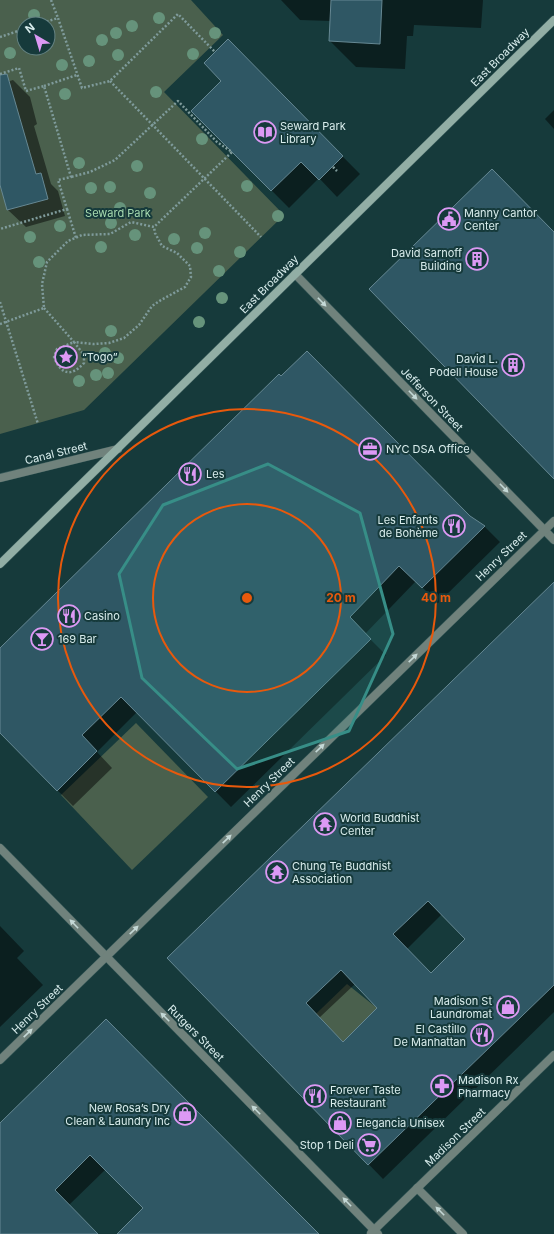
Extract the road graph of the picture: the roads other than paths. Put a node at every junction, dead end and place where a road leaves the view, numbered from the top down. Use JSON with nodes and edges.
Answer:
{"nodes":[{"id":1,"x":554,"y":20,"type":"edge"},
{"id":2,"x":295,"y":274,"type":"junction"},
{"id":3,"x":118,"y":449,"type":"junction"},
{"id":4,"x":0,"y":478,"type":"edge"},
{"id":5,"x":554,"y":521,"type":"edge"},
{"id":6,"x":544,"y":530,"type":"junction"},
{"id":7,"x":554,"y":540,"type":"edge"},
{"id":8,"x":0,"y":564,"type":"edge"},
{"id":9,"x":0,"y":848,"type":"edge"},
{"id":10,"x":106,"y":957,"type":"junction"},
{"id":11,"x":554,"y":1055,"type":"edge"},
{"id":12,"x":0,"y":1060,"type":"edge"},
{"id":13,"x":418,"y":1188,"type":"junction"},
{"id":14,"x":374,"y":1233,"type":"edge"},
{"id":15,"x":463,"y":1234,"type":"edge"}],
"edges":[{"from":1,"to":2,"type":"main road","name":"East Broadway"},
{"from":2,"to":3,"type":"main road","name":"East Broadway"},
{"from":2,"to":6,"type":"street","name":"Jefferson Street","one_way":true},
{"from":3,"to":4,"type":"street","name":"Canal Street"},
{"from":3,"to":8,"type":"main road","name":"East Broadway"},
{"from":5,"to":6,"type":"street","name":"Henry Street"},
{"from":6,"to":7,"type":"street","name":"Jefferson Street"},
{"from":10,"to":6,"type":"street","name":"Henry Street","one_way":true},
{"from":10,"to":9,"type":"street","name":"Rutgers Street","one_way":true},
{"from":12,"to":10,"type":"street","name":"Henry Street","one_way":true},
{"from":14,"to":10,"type":"street","name":"Rutgers Street","one_way":true},
{"from":11,"to":13,"type":"street","name":"Madison Street"},
{"from":13,"to":14,"type":"street","name":"Madison Street"},
{"from":15,"to":13,"type":"street","one_way":true}]}
